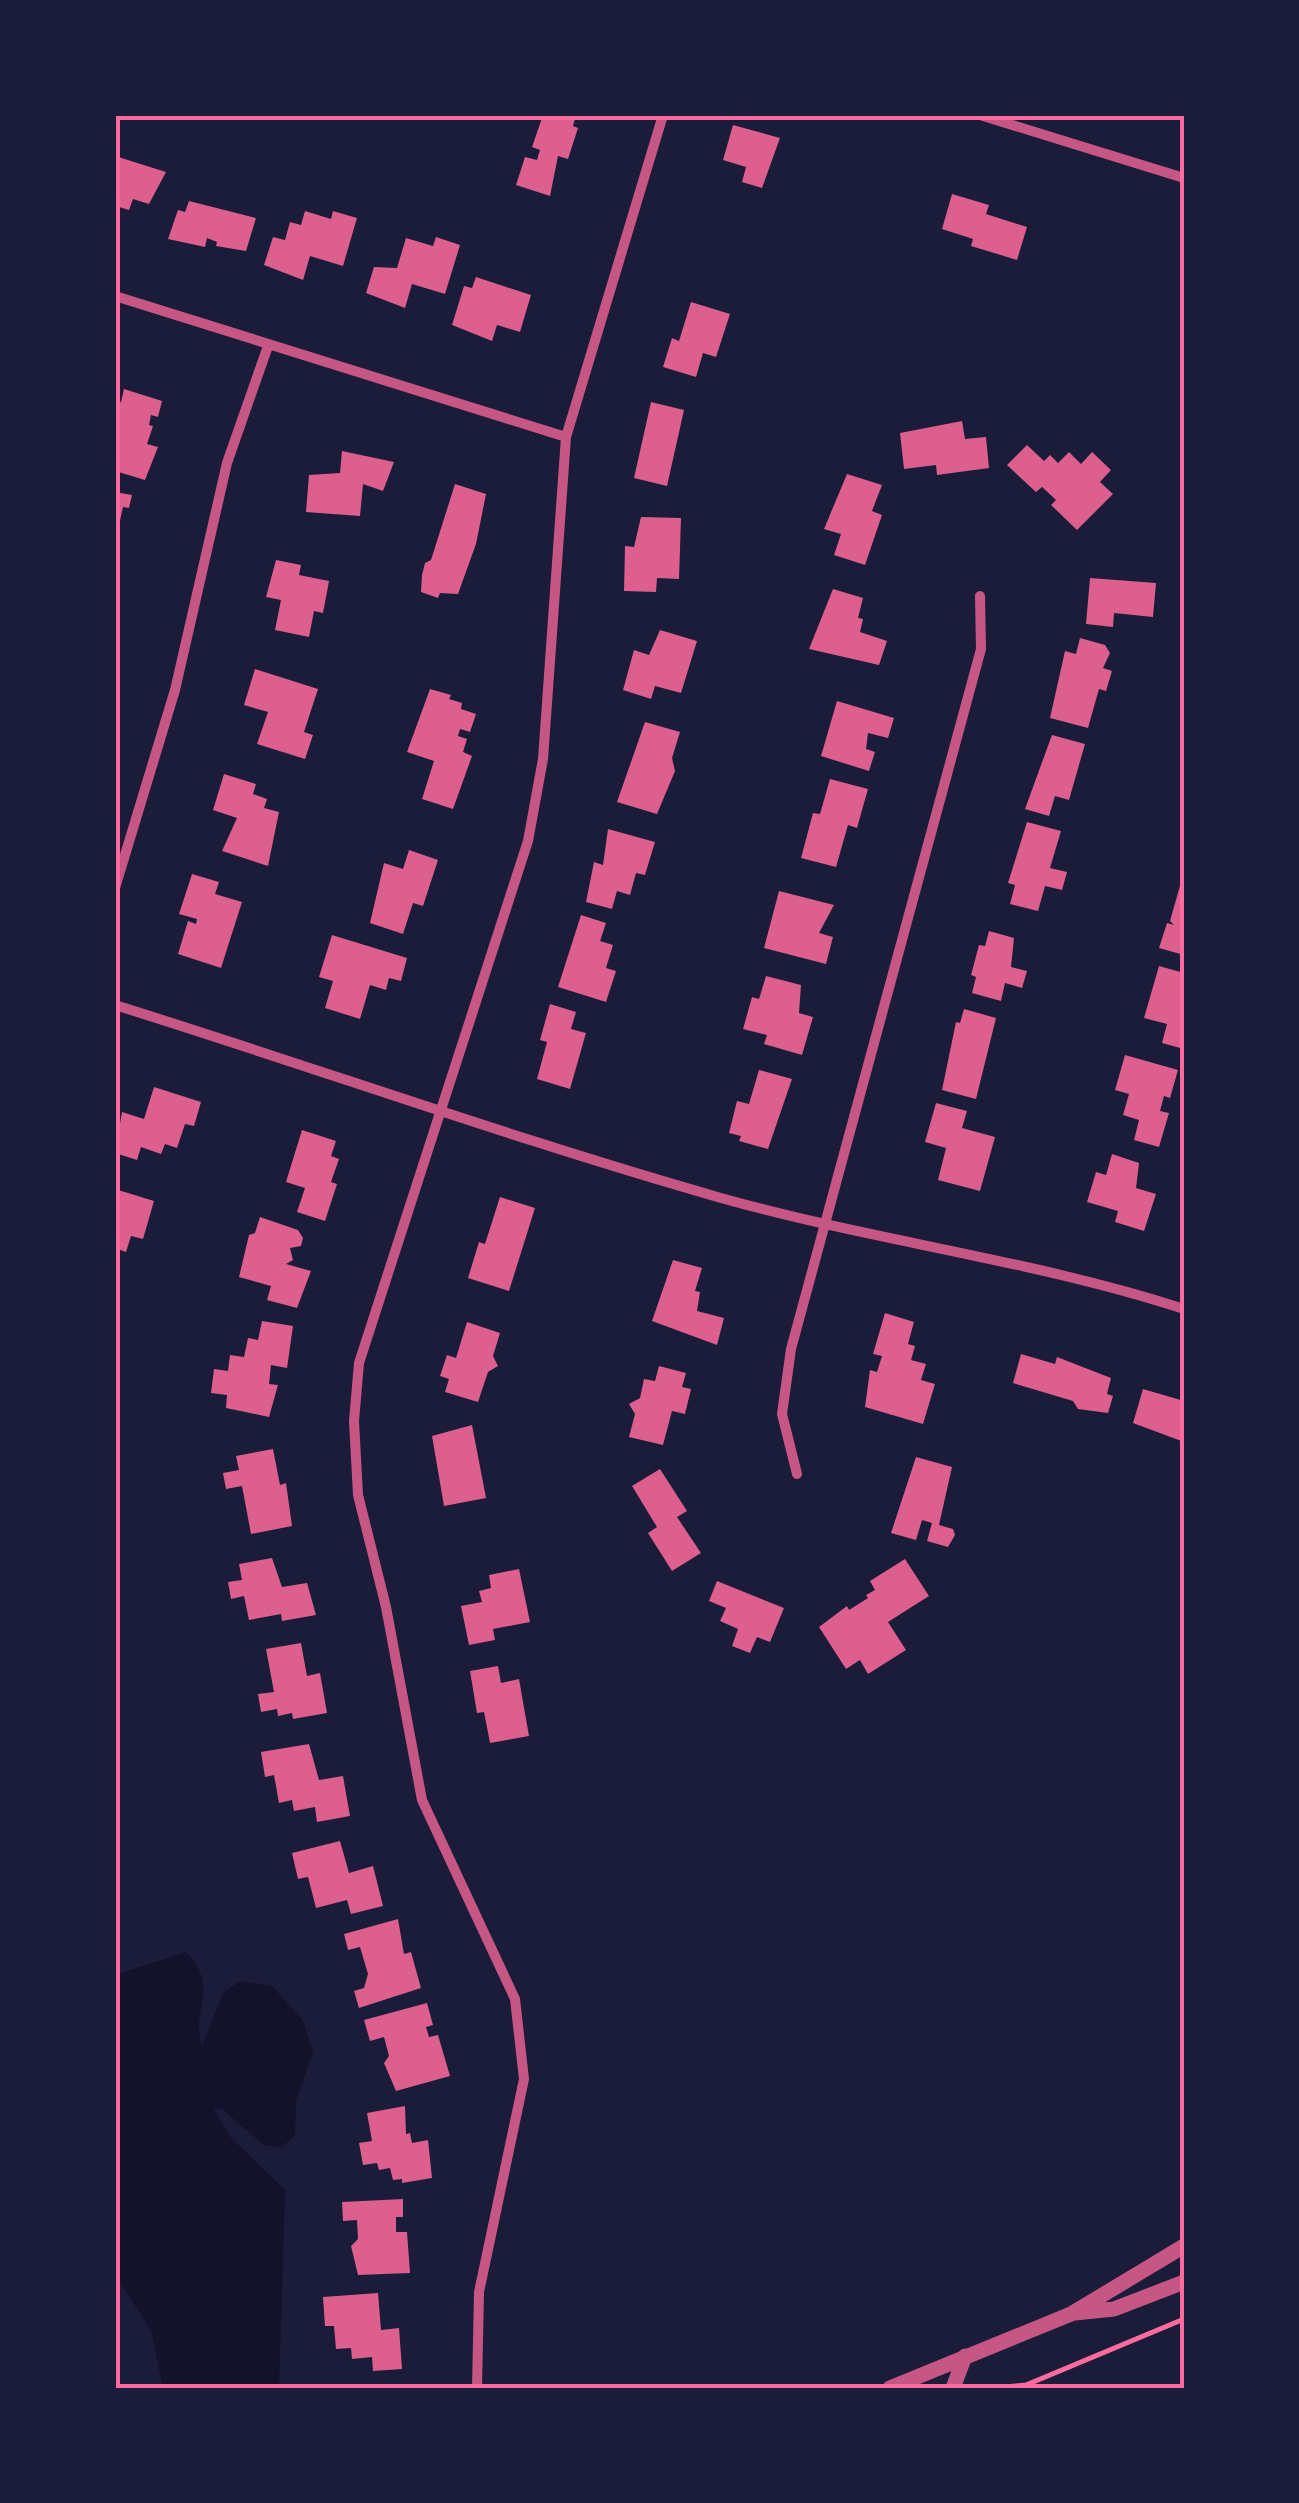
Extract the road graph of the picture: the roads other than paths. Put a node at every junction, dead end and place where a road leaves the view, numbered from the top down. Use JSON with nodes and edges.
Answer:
{"nodes":[{"id":1,"x":662,"y":115,"type":"edge"},
{"id":2,"x":980,"y":115,"type":"edge"},
{"id":3,"x":1184,"y":178,"type":"edge"},
{"id":4,"x":115,"y":296,"type":"edge"},
{"id":5,"x":268,"y":346,"type":"junction"},
{"id":6,"x":566,"y":438,"type":"junction"},
{"id":7,"x":980,"y":596,"type":"dead end"},
{"id":8,"x":115,"y":888,"type":"edge"},
{"id":9,"x":115,"y":1005,"type":"edge"},
{"id":10,"x":444,"y":1112,"type":"junction"},
{"id":11,"x":826,"y":1225,"type":"junction"},
{"id":12,"x":1184,"y":1309,"type":"edge"},
{"id":13,"x":797,"y":1474,"type":"dead end"},
{"id":14,"x":1184,"y":2246,"type":"edge"},
{"id":15,"x":1184,"y":2282,"type":"edge"},
{"id":16,"x":1071,"y":2314,"type":"junction"},
{"id":17,"x":965,"y":2356,"type":"junction"},
{"id":18,"x":930,"y":2372,"type":"junction"},
{"id":19,"x":478,"y":2388,"type":"edge"},
{"id":20,"x":890,"y":2388,"type":"edge"},
{"id":21,"x":922,"y":2388,"type":"edge"},
{"id":22,"x":953,"y":2388,"type":"edge"}],
"edges":[{"from":1,"to":6,"type":"street"},
{"from":2,"to":3,"type":"street"},
{"from":4,"to":5,"type":"street"},
{"from":5,"to":6,"type":"street"},
{"from":5,"to":8,"type":"street"},
{"from":6,"to":10,"type":"street"},
{"from":7,"to":11,"type":"street"},
{"from":9,"to":10,"type":"street"},
{"from":10,"to":11,"type":"street"},
{"from":10,"to":19,"type":"street"},
{"from":11,"to":12,"type":"street"},
{"from":11,"to":13,"type":"street"},
{"from":14,"to":16,"type":"street"},
{"from":15,"to":16,"type":"street"},
{"from":16,"to":17,"type":"street"},
{"from":17,"to":18,"type":"street"},
{"from":17,"to":22,"type":"street"},
{"from":18,"to":20,"type":"street"},
{"from":18,"to":21,"type":"street"}]}
